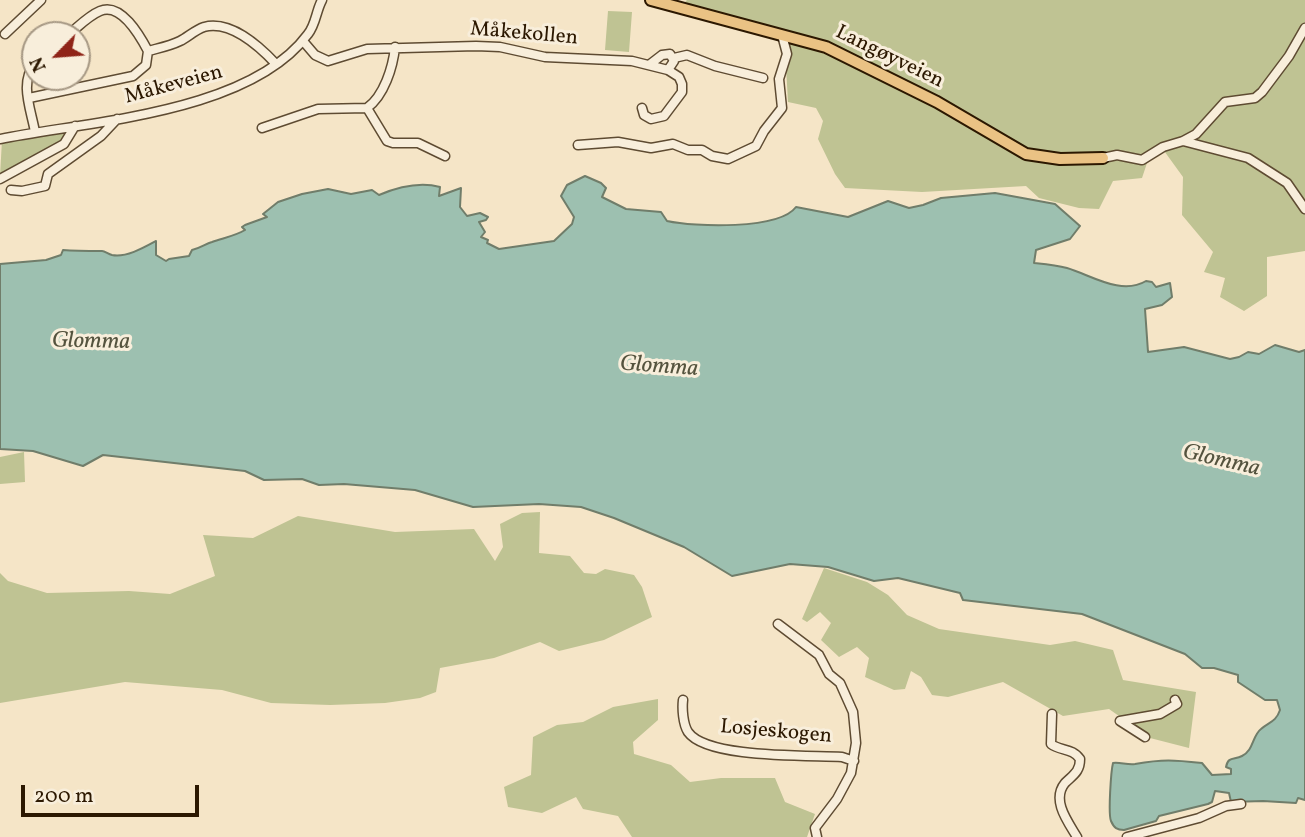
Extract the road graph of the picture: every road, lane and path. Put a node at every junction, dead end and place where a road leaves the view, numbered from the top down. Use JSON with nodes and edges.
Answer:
{"nodes":[{"id":1,"x":41,"y":0,"type":"edge"},
{"id":2,"x":651,"y":0,"type":"edge"},
{"id":3,"x":320,"y":1,"type":"edge"},
{"id":4,"x":86,"y":21,"type":"edge"},
{"id":5,"x":1305,"y":28,"type":"edge"},
{"id":6,"x":5,"y":34,"type":"dead end"},
{"id":7,"x":782,"y":35,"type":"junction"},
{"id":8,"x":303,"y":41,"type":"junction"},
{"id":9,"x":394,"y":47,"type":"junction"},
{"id":10,"x":148,"y":51,"type":"junction"},
{"id":11,"x":674,"y":58,"type":"junction"},
{"id":12,"x":275,"y":64,"type":"junction"},
{"id":13,"x":649,"y":65,"type":"junction"},
{"id":14,"x":668,"y":70,"type":"junction"},
{"id":15,"x":763,"y":78,"type":"dead end"},
{"id":16,"x":28,"y":91,"type":"edge"},
{"id":17,"x":29,"y":98,"type":"junction"},
{"id":18,"x":367,"y":108,"type":"junction"},
{"id":19,"x":642,"y":108,"type":"dead end"},
{"id":20,"x":117,"y":119,"type":"junction"},
{"id":21,"x":75,"y":126,"type":"junction"},
{"id":22,"x":262,"y":128,"type":"dead end"},
{"id":23,"x":35,"y":132,"type":"junction"},
{"id":24,"x":0,"y":139,"type":"edge"},
{"id":25,"x":1183,"y":141,"type":"junction"},
{"id":26,"x":579,"y":145,"type":"dead end"},
{"id":27,"x":445,"y":156,"type":"dead end"},
{"id":28,"x":1103,"y":158,"type":"joint"},
{"id":29,"x":0,"y":179,"type":"edge"},
{"id":30,"x":11,"y":190,"type":"dead end"},
{"id":31,"x":1305,"y":209,"type":"edge"},
{"id":32,"x":778,"y":624,"type":"dead end"},
{"id":33,"x":683,"y":700,"type":"dead end"},
{"id":34,"x":1175,"y":700,"type":"dead end"},
{"id":35,"x":1052,"y":714,"type":"dead end"},
{"id":36,"x":1116,"y":726,"type":"dead end"},
{"id":37,"x":1136,"y":732,"type":"junction"},
{"id":38,"x":1145,"y":737,"type":"dead end"},
{"id":39,"x":854,"y":761,"type":"junction"},
{"id":40,"x":1241,"y":804,"type":"dead end"},
{"id":41,"x":817,"y":837,"type":"edge"},
{"id":42,"x":1077,"y":837,"type":"edge"},
{"id":43,"x":1126,"y":837,"type":"edge"}],
"edges":[{"from":1,"to":6,"type":"street"},
{"from":2,"to":7,"type":"main road","name":"Langøyveien"},
{"from":3,"to":8,"type":"street","name":"Måkeveien"},
{"from":4,"to":10,"type":"street"},
{"from":5,"to":25,"type":"street"},
{"from":7,"to":26,"type":"street"},
{"from":7,"to":28,"type":"main road","name":"Langøyveien"},
{"from":8,"to":9,"type":"street","name":"Måkekollen"},
{"from":8,"to":12,"type":"street","name":"Måkeveien"},
{"from":9,"to":13,"type":"street","name":"Måkekollen"},
{"from":9,"to":18,"type":"street"},
{"from":10,"to":12,"type":"street"},
{"from":10,"to":17,"type":"street"},
{"from":11,"to":13,"type":"street","name":"Måkekollen"},
{"from":11,"to":14,"type":"street"},
{"from":11,"to":15,"type":"street","name":"Måkekollen"},
{"from":12,"to":20,"type":"street","name":"Måkeveien"},
{"from":13,"to":14,"type":"street","name":"Måkekollen"},
{"from":14,"to":19,"type":"street"},
{"from":16,"to":17,"type":"street"},
{"from":17,"to":23,"type":"street"},
{"from":18,"to":22,"type":"street"},
{"from":18,"to":27,"type":"street"},
{"from":20,"to":21,"type":"street","name":"Måkeveien"},
{"from":20,"to":30,"type":"street"},
{"from":21,"to":23,"type":"street","name":"Måkeveien"},
{"from":21,"to":29,"type":"street"},
{"from":23,"to":24,"type":"street","name":"Måkeveien"},
{"from":25,"to":28,"type":"street"},
{"from":25,"to":31,"type":"street"},
{"from":32,"to":39,"type":"street"},
{"from":33,"to":39,"type":"street","name":"Losjeskogen"},
{"from":34,"to":37,"type":"street"},
{"from":35,"to":42,"type":"street"},
{"from":36,"to":37,"type":"street"},
{"from":37,"to":38,"type":"street"},
{"from":39,"to":41,"type":"street"},
{"from":40,"to":43,"type":"street"}]}
